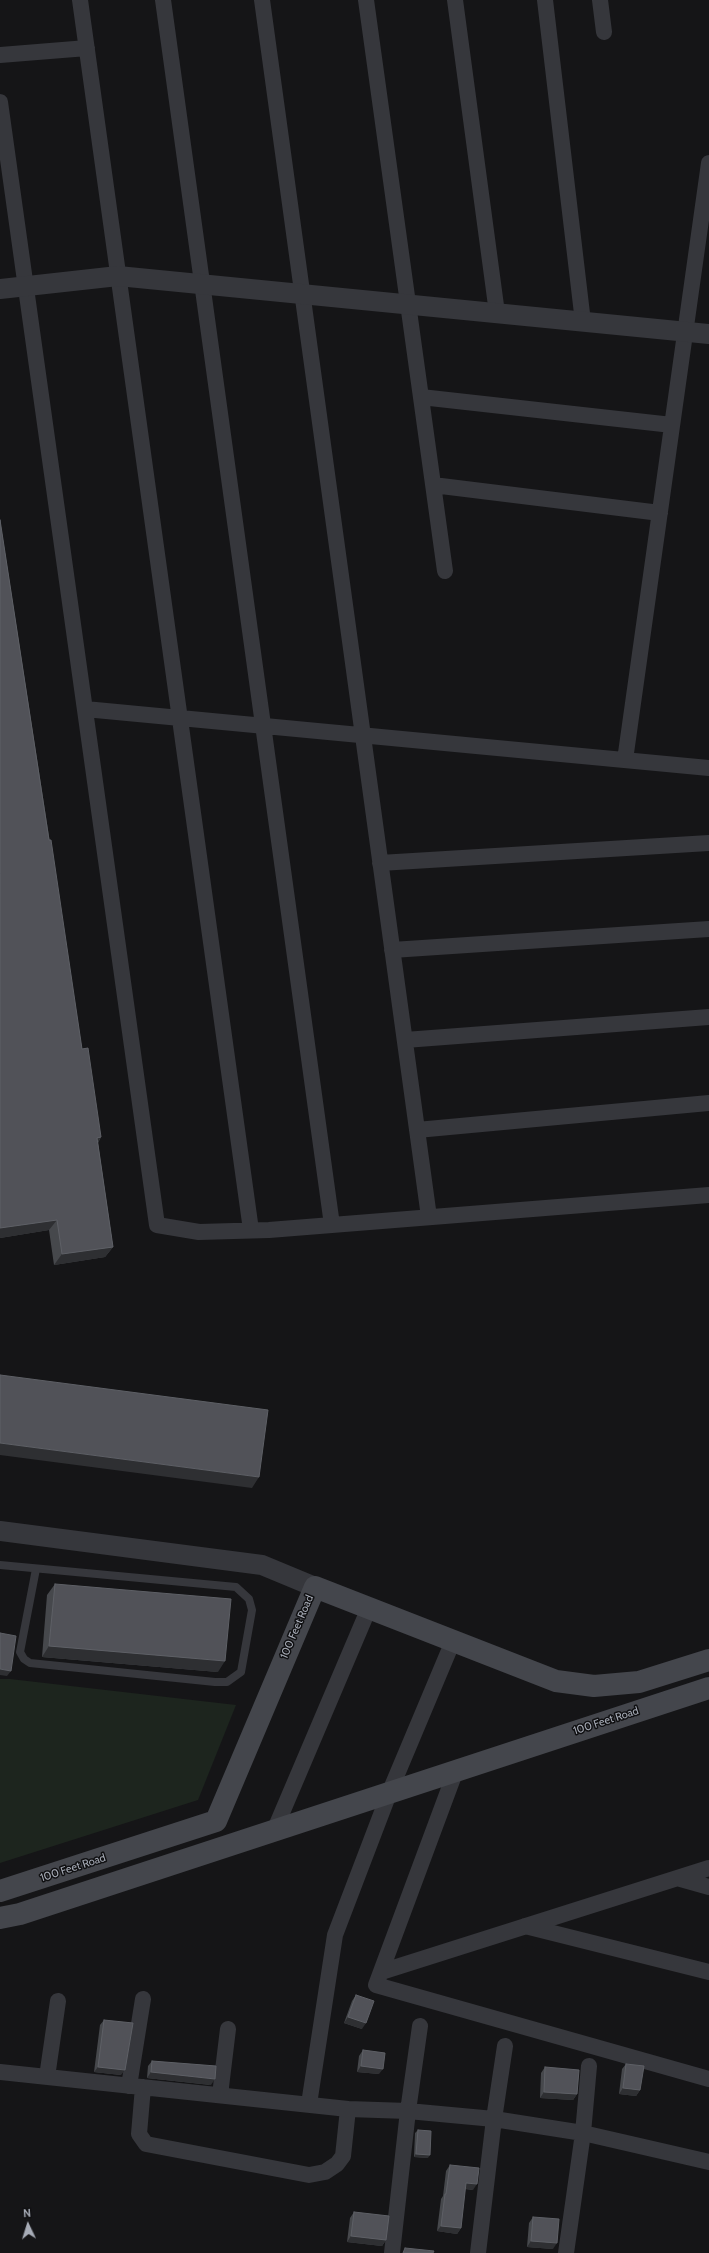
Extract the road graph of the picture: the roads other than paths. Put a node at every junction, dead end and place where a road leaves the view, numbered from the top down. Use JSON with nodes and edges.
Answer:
{"nodes":[{"id":1,"x":80,"y":0,"type":"edge"},
{"id":2,"x":163,"y":0,"type":"edge"},
{"id":3,"x":262,"y":0,"type":"edge"},
{"id":4,"x":366,"y":0,"type":"edge"},
{"id":5,"x":456,"y":0,"type":"edge"},
{"id":6,"x":545,"y":0,"type":"edge"},
{"id":7,"x":600,"y":0,"type":"edge"},
{"id":8,"x":604,"y":32,"type":"dead end"},
{"id":9,"x":87,"y":48,"type":"junction"},
{"id":10,"x":0,"y":55,"type":"edge"},
{"id":11,"x":0,"y":102,"type":"edge"},
{"id":12,"x":709,"y":163,"type":"edge"},
{"id":13,"x":118,"y":276,"type":"junction"},
{"id":14,"x":201,"y":284,"type":"junction"},
{"id":15,"x":26,"y":286,"type":"junction"},
{"id":16,"x":0,"y":289,"type":"edge"},
{"id":17,"x":302,"y":294,"type":"junction"},
{"id":18,"x":408,"y":305,"type":"junction"},
{"id":19,"x":497,"y":313,"type":"junction"},
{"id":20,"x":583,"y":322,"type":"junction"},
{"id":21,"x":685,"y":332,"type":"junction"},
{"id":22,"x":709,"y":334,"type":"edge"},
{"id":23,"x":421,"y":397,"type":"junction"},
{"id":24,"x":672,"y":425,"type":"junction"},
{"id":25,"x":433,"y":485,"type":"junction"},
{"id":26,"x":660,"y":513,"type":"junction"},
{"id":27,"x":445,"y":571,"type":"dead end"},
{"id":28,"x":85,"y":709,"type":"junction"},
{"id":29,"x":180,"y":718,"type":"junction"},
{"id":30,"x":263,"y":726,"type":"junction"},
{"id":31,"x":363,"y":735,"type":"junction"},
{"id":32,"x":625,"y":760,"type":"junction"},
{"id":33,"x":709,"y":768,"type":"edge"},
{"id":34,"x":709,"y":843,"type":"edge"},
{"id":35,"x":380,"y":863,"type":"junction"},
{"id":36,"x":709,"y":929,"type":"edge"},
{"id":37,"x":392,"y":950,"type":"junction"},
{"id":38,"x":709,"y":1017,"type":"edge"},
{"id":39,"x":405,"y":1040,"type":"junction"},
{"id":40,"x":709,"y":1103,"type":"edge"},
{"id":41,"x":417,"y":1130,"type":"junction"},
{"id":42,"x":709,"y":1195,"type":"edge"},
{"id":43,"x":429,"y":1217,"type":"junction"},
{"id":44,"x":332,"y":1225,"type":"junction"},
{"id":45,"x":250,"y":1230,"type":"junction"},
{"id":46,"x":0,"y":1530,"type":"edge"},
{"id":47,"x":0,"y":1565,"type":"edge"},
{"id":48,"x":36,"y":1570,"type":"junction"},
{"id":49,"x":314,"y":1587,"type":"junction"},
{"id":50,"x":369,"y":1608,"type":"junction"},
{"id":51,"x":453,"y":1641,"type":"junction"},
{"id":52,"x":709,"y":1660,"type":"edge"},
{"id":53,"x":709,"y":1688,"type":"edge"},
{"id":54,"x":456,"y":1770,"type":"junction"},
{"id":55,"x":390,"y":1791,"type":"junction"},
{"id":56,"x":275,"y":1829,"type":"junction"},
{"id":57,"x":709,"y":1868,"type":"edge"},
{"id":58,"x":677,"y":1878,"type":"junction"},
{"id":59,"x":709,"y":1887,"type":"edge"},
{"id":60,"x":0,"y":1891,"type":"edge"},
{"id":61,"x":0,"y":1918,"type":"edge"},
{"id":62,"x":525,"y":1926,"type":"junction"},
{"id":63,"x":381,"y":1972,"type":"junction"},
{"id":64,"x":709,"y":1972,"type":"edge"},
{"id":65,"x":143,"y":1999,"type":"dead end"},
{"id":66,"x":58,"y":2001,"type":"dead end"},
{"id":67,"x":420,"y":2026,"type":"dead end"},
{"id":68,"x":228,"y":2029,"type":"dead end"},
{"id":69,"x":505,"y":2046,"type":"dead end"},
{"id":70,"x":589,"y":2066,"type":"dead end"},
{"id":71,"x":0,"y":2072,"type":"edge"},
{"id":72,"x":47,"y":2077,"type":"junction"},
{"id":73,"x":709,"y":2079,"type":"edge"},
{"id":74,"x":136,"y":2087,"type":"junction"},
{"id":75,"x":220,"y":2095,"type":"junction"},
{"id":76,"x":309,"y":2104,"type":"junction"},
{"id":77,"x":348,"y":2109,"type":"junction"},
{"id":78,"x":408,"y":2111,"type":"junction"},
{"id":79,"x":494,"y":2119,"type":"junction"},
{"id":80,"x":583,"y":2133,"type":"junction"},
{"id":81,"x":709,"y":2162,"type":"edge"},
{"id":82,"x":392,"y":2253,"type":"edge"},
{"id":83,"x":478,"y":2253,"type":"edge"},
{"id":84,"x":566,"y":2253,"type":"edge"}],
"edges":[{"from":1,"to":9,"type":"street"},
{"from":2,"to":14,"type":"street"},
{"from":3,"to":17,"type":"street"},
{"from":4,"to":18,"type":"street"},
{"from":5,"to":19,"type":"street"},
{"from":6,"to":20,"type":"street"},
{"from":7,"to":8,"type":"street"},
{"from":9,"to":10,"type":"street"},
{"from":9,"to":13,"type":"street"},
{"from":11,"to":15,"type":"street"},
{"from":12,"to":21,"type":"street"},
{"from":13,"to":14,"type":"street"},
{"from":13,"to":15,"type":"street"},
{"from":13,"to":29,"type":"street"},
{"from":14,"to":17,"type":"street"},
{"from":14,"to":30,"type":"street"},
{"from":15,"to":16,"type":"street"},
{"from":15,"to":28,"type":"street"},
{"from":17,"to":18,"type":"street"},
{"from":17,"to":31,"type":"street"},
{"from":18,"to":19,"type":"street"},
{"from":18,"to":23,"type":"street"},
{"from":19,"to":20,"type":"street"},
{"from":20,"to":21,"type":"street"},
{"from":21,"to":22,"type":"street"},
{"from":21,"to":24,"type":"street"},
{"from":23,"to":24,"type":"street"},
{"from":23,"to":25,"type":"street"},
{"from":24,"to":26,"type":"street"},
{"from":25,"to":26,"type":"street"},
{"from":25,"to":27,"type":"street"},
{"from":26,"to":32,"type":"street"},
{"from":28,"to":29,"type":"street"},
{"from":28,"to":45,"type":"street"},
{"from":29,"to":30,"type":"street"},
{"from":29,"to":45,"type":"street"},
{"from":30,"to":31,"type":"street"},
{"from":30,"to":44,"type":"street"},
{"from":31,"to":32,"type":"street"},
{"from":31,"to":35,"type":"street"},
{"from":32,"to":33,"type":"street"},
{"from":34,"to":35,"type":"street"},
{"from":35,"to":37,"type":"street"},
{"from":36,"to":37,"type":"street"},
{"from":37,"to":39,"type":"street"},
{"from":38,"to":39,"type":"street"},
{"from":39,"to":41,"type":"street"},
{"from":40,"to":41,"type":"street"},
{"from":41,"to":43,"type":"street"},
{"from":42,"to":43,"type":"street"},
{"from":43,"to":44,"type":"street"},
{"from":44,"to":45,"type":"street"},
{"from":46,"to":49,"type":"street"},
{"from":47,"to":48,"type":"lane"},
{"from":48,"to":48,"type":"lane"},
{"from":49,"to":50,"type":"main road","name":"100 Feet Road"},
{"from":49,"to":60,"type":"main road","name":"100 Feet Road"},
{"from":50,"to":51,"type":"main road","name":"100 Feet Road"},
{"from":50,"to":56,"type":"street"},
{"from":51,"to":52,"type":"main road","name":"100 Feet Road"},
{"from":51,"to":55,"type":"street"},
{"from":53,"to":54,"type":"main road","name":"100 Feet Road"},
{"from":54,"to":55,"type":"main road","name":"100 Feet Road"},
{"from":54,"to":63,"type":"street"},
{"from":55,"to":56,"type":"main road","name":"100 Feet Road"},
{"from":55,"to":76,"type":"street"},
{"from":56,"to":61,"type":"main road","name":"100 Feet Road"},
{"from":57,"to":58,"type":"street"},
{"from":58,"to":59,"type":"street"},
{"from":58,"to":62,"type":"street"},
{"from":62,"to":63,"type":"street"},
{"from":62,"to":64,"type":"street"},
{"from":63,"to":73,"type":"street"},
{"from":65,"to":74,"type":"street"},
{"from":66,"to":72,"type":"street"},
{"from":67,"to":78,"type":"street"},
{"from":68,"to":75,"type":"street"},
{"from":69,"to":79,"type":"street"},
{"from":70,"to":80,"type":"street"},
{"from":71,"to":72,"type":"street"},
{"from":72,"to":74,"type":"street"},
{"from":74,"to":75,"type":"street"},
{"from":74,"to":77,"type":"street"},
{"from":75,"to":76,"type":"street"},
{"from":76,"to":77,"type":"street"},
{"from":77,"to":78,"type":"street"},
{"from":78,"to":79,"type":"street"},
{"from":78,"to":82,"type":"street"},
{"from":79,"to":80,"type":"street"},
{"from":79,"to":83,"type":"street"},
{"from":80,"to":81,"type":"street"},
{"from":80,"to":84,"type":"street"}]}
